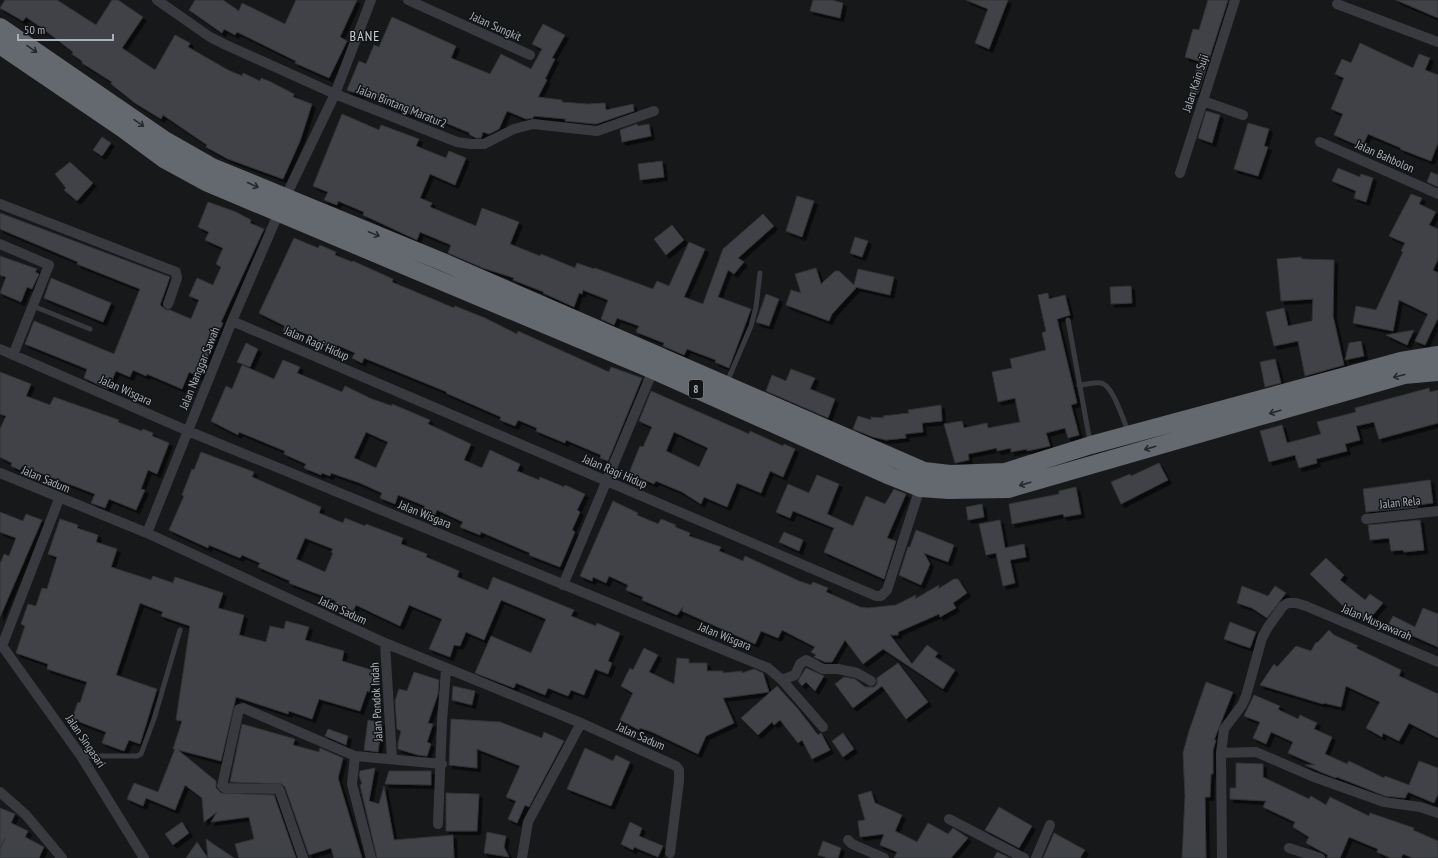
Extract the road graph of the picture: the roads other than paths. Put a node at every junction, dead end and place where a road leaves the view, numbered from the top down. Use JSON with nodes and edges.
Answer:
{"nodes":[{"id":1,"x":157,"y":0,"type":"edge"},
{"id":2,"x":372,"y":0,"type":"edge"},
{"id":3,"x":408,"y":0,"type":"edge"},
{"id":4,"x":1235,"y":0,"type":"edge"},
{"id":5,"x":1337,"y":4,"type":"dead end"},
{"id":6,"x":0,"y":27,"type":"edge"},
{"id":7,"x":1438,"y":42,"type":"edge"},
{"id":8,"x":0,"y":45,"type":"edge"},
{"id":9,"x":530,"y":55,"type":"dead end"},
{"id":10,"x":335,"y":94,"type":"junction"},
{"id":11,"x":1203,"y":101,"type":"junction"},
{"id":12,"x":654,"y":111,"type":"dead end"},
{"id":13,"x":1242,"y":115,"type":"dead end"},
{"id":14,"x":1320,"y":142,"type":"dead end"},
{"id":15,"x":1180,"y":173,"type":"dead end"},
{"id":16,"x":1438,"y":194,"type":"edge"},
{"id":17,"x":0,"y":204,"type":"edge"},
{"id":18,"x":282,"y":206,"type":"junction"},
{"id":19,"x":0,"y":244,"type":"edge"},
{"id":20,"x":760,"y":273,"type":"dead end"},
{"id":21,"x":168,"y":304,"type":"dead end"},
{"id":22,"x":33,"y":306,"type":"junction"},
{"id":23,"x":1068,"y":320,"type":"dead end"},
{"id":24,"x":232,"y":321,"type":"junction"},
{"id":25,"x":90,"y":329,"type":"dead end"},
{"id":26,"x":0,"y":349,"type":"edge"},
{"id":27,"x":13,"y":354,"type":"junction"},
{"id":28,"x":1438,"y":355,"type":"edge"},
{"id":29,"x":653,"y":370,"type":"junction"},
{"id":30,"x":1438,"y":372,"type":"edge"},
{"id":31,"x":1079,"y":385,"type":"junction"},
{"id":32,"x":726,"y":386,"type":"junction"},
{"id":33,"x":188,"y":431,"type":"junction"},
{"id":34,"x":1129,"y":435,"type":"junction"},
{"id":35,"x":1091,"y":445,"type":"junction"},
{"id":36,"x":0,"y":473,"type":"edge"},
{"id":37,"x":607,"y":481,"type":"junction"},
{"id":38,"x":920,"y":488,"type":"junction"},
{"id":39,"x":59,"y":499,"type":"junction"},
{"id":40,"x":1438,"y":511,"type":"edge"},
{"id":41,"x":1366,"y":519,"type":"dead end"},
{"id":42,"x":147,"y":533,"type":"junction"},
{"id":43,"x":563,"y":584,"type":"junction"},
{"id":44,"x":180,"y":630,"type":"dead end"},
{"id":45,"x":1,"y":644,"type":"edge"},
{"id":46,"x":385,"y":644,"type":"junction"},
{"id":47,"x":1438,"y":662,"type":"edge"},
{"id":48,"x":446,"y":670,"type":"junction"},
{"id":49,"x":782,"y":680,"type":"junction"},
{"id":50,"x":871,"y":681,"type":"dead end"},
{"id":51,"x":581,"y":723,"type":"junction"},
{"id":52,"x":823,"y":727,"type":"dead end"},
{"id":53,"x":1221,"y":753,"type":"junction"},
{"id":54,"x":81,"y":756,"type":"junction"},
{"id":55,"x":355,"y":756,"type":"junction"},
{"id":56,"x":392,"y":759,"type":"junction"},
{"id":57,"x":442,"y":764,"type":"junction"},
{"id":58,"x":0,"y":792,"type":"edge"},
{"id":59,"x":1438,"y":813,"type":"edge"},
{"id":60,"x":949,"y":819,"type":"dead end"},
{"id":61,"x":438,"y":824,"type":"dead end"},
{"id":62,"x":1050,"y":825,"type":"dead end"},
{"id":63,"x":848,"y":840,"type":"dead end"},
{"id":64,"x":1289,"y":848,"type":"dead end"},
{"id":65,"x":670,"y":853,"type":"dead end"},
{"id":66,"x":62,"y":858,"type":"edge"},
{"id":67,"x":144,"y":858,"type":"edge"},
{"id":68,"x":303,"y":858,"type":"edge"},
{"id":69,"x":371,"y":858,"type":"edge"},
{"id":70,"x":522,"y":858,"type":"edge"},
{"id":71,"x":884,"y":858,"type":"edge"},
{"id":72,"x":1024,"y":858,"type":"edge"},
{"id":73,"x":1036,"y":858,"type":"edge"},
{"id":74,"x":1222,"y":858,"type":"edge"},
{"id":75,"x":1320,"y":858,"type":"edge"}],
"edges":[{"from":1,"to":10,"type":"street","name":"Jalan Bintang Maratur2"},
{"from":2,"to":10,"type":"street","name":"Jalan Nanggar Sawah"},
{"from":3,"to":9,"type":"street","name":"Jalan Sungkit"},
{"from":4,"to":11,"type":"street","name":"Jalan Kain Suji"},
{"from":5,"to":7,"type":"street"},
{"from":6,"to":18,"type":"highway","number":"8","one_way":true},
{"from":8,"to":18,"type":"highway","number":"8"},
{"from":10,"to":12,"type":"street","name":"Jalan Bintang Maratur2"},
{"from":10,"to":18,"type":"street","name":"Jalan Nanggar Sawah"},
{"from":11,"to":13,"type":"street"},
{"from":11,"to":15,"type":"street","name":"Jalan Kain Suji"},
{"from":14,"to":16,"type":"street","name":"Jalan Bahbolon"},
{"from":17,"to":21,"type":"street"},
{"from":18,"to":24,"type":"street","name":"Jalan Nanggar Sawah"},
{"from":18,"to":29,"type":"highway","number":"8"},
{"from":18,"to":32,"type":"highway","number":"8","one_way":true},
{"from":19,"to":22,"type":"street"},
{"from":20,"to":32,"type":"lane"},
{"from":22,"to":25,"type":"lane"},
{"from":22,"to":27,"type":"street"},
{"from":23,"to":31,"type":"lane"},
{"from":24,"to":33,"type":"street","name":"Jalan Nanggar Sawah"},
{"from":24,"to":37,"type":"street","name":"Jalan Ragi Hidup"},
{"from":26,"to":27,"type":"street","name":"Jalan Wisgara"},
{"from":27,"to":33,"type":"street","name":"Jalan Wisgara"},
{"from":28,"to":34,"type":"highway","number":"8"},
{"from":29,"to":37,"type":"street"},
{"from":29,"to":38,"type":"highway","number":"8"},
{"from":30,"to":38,"type":"highway","number":"8","one_way":true},
{"from":31,"to":34,"type":"lane"},
{"from":31,"to":35,"type":"lane"},
{"from":32,"to":35,"type":"highway","number":"8"},
{"from":33,"to":42,"type":"street","name":"Jalan Nanggar Sawah"},
{"from":33,"to":43,"type":"street","name":"Jalan Wisgara"},
{"from":34,"to":35,"type":"highway","number":"8"},
{"from":36,"to":39,"type":"street","name":"Jalan Sadum"},
{"from":37,"to":38,"type":"street","name":"Jalan Ragi Hidup"},
{"from":37,"to":43,"type":"street"},
{"from":39,"to":42,"type":"street","name":"Jalan Sadum"},
{"from":39,"to":45,"type":"street"},
{"from":40,"to":41,"type":"street","name":"Jalan Rela"},
{"from":42,"to":46,"type":"street","name":"Jalan Sadum"},
{"from":43,"to":49,"type":"street","name":"Jalan Wisgara"},
{"from":44,"to":54,"type":"lane"},
{"from":45,"to":54,"type":"street","name":"Jalan Singasari"},
{"from":46,"to":48,"type":"street","name":"Jalan Sadum"},
{"from":46,"to":56,"type":"street","name":"Jalan Pondok Indah"},
{"from":47,"to":53,"type":"street","name":"Jalan Musyawarah"},
{"from":48,"to":51,"type":"street","name":"Jalan Sadum"},
{"from":48,"to":57,"type":"street"},
{"from":49,"to":50,"type":"street"},
{"from":49,"to":52,"type":"street","name":"Jalan Wisgara"},
{"from":51,"to":65,"type":"street","name":"Jalan Sadum"},
{"from":51,"to":70,"type":"street"},
{"from":53,"to":59,"type":"street"},
{"from":53,"to":74,"type":"street"},
{"from":54,"to":67,"type":"street","name":"Jalan Singasari"},
{"from":55,"to":56,"type":"street","name":"Jalan Pondok Indah"},
{"from":55,"to":68,"type":"street","name":"Jalan Pondok Indah"},
{"from":55,"to":69,"type":"street"},
{"from":56,"to":57,"type":"street","name":"Jalan Pondok Indah"},
{"from":57,"to":61,"type":"street"},
{"from":58,"to":66,"type":"street"},
{"from":60,"to":72,"type":"street"},
{"from":62,"to":73,"type":"street"},
{"from":63,"to":71,"type":"street"},
{"from":64,"to":75,"type":"street"}]}
